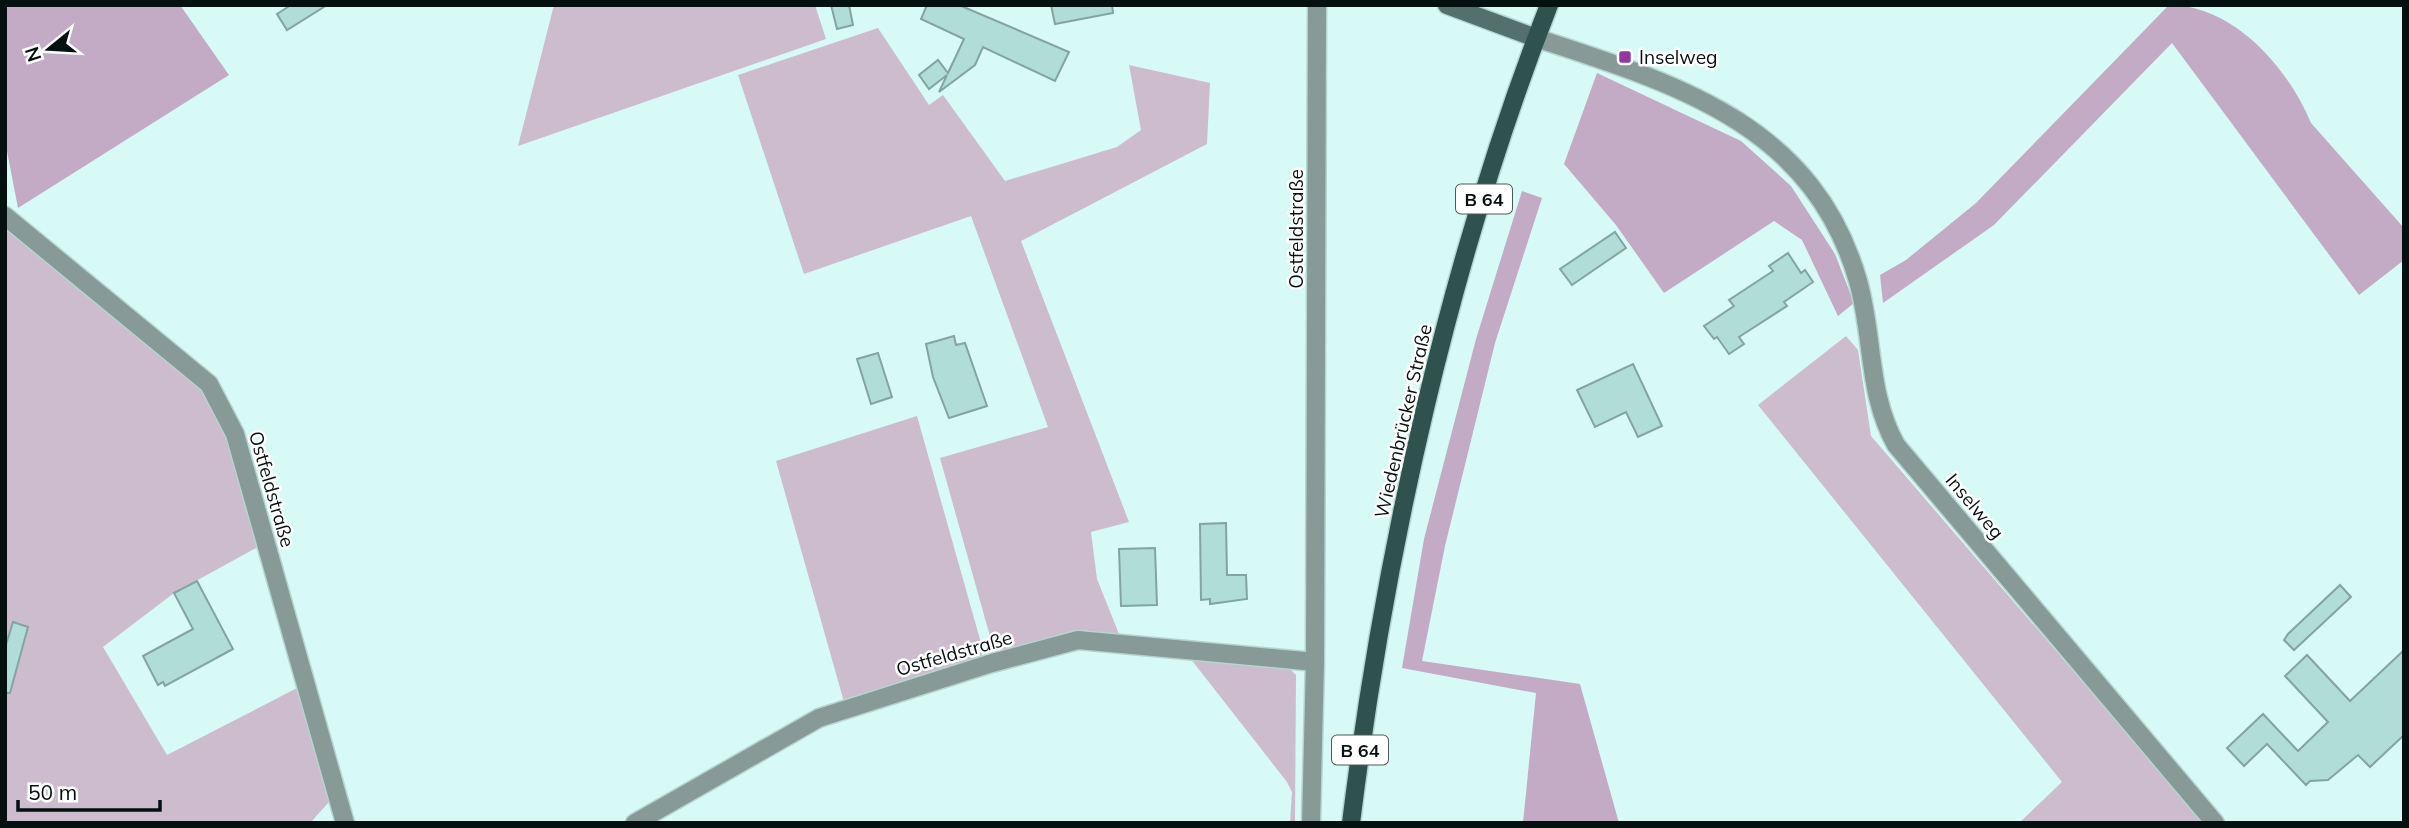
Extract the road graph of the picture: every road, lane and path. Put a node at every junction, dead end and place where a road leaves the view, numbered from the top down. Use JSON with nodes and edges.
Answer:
{"nodes":[{"id":1,"x":1317,"y":5,"type":"edge"},
{"id":2,"x":1447,"y":5,"type":"edge"},
{"id":3,"x":1549,"y":5,"type":"edge"},
{"id":4,"x":1536,"y":38,"type":"junction"},
{"id":5,"x":5,"y":216,"type":"edge"},
{"id":6,"x":1315,"y":663,"type":"junction"},
{"id":7,"x":345,"y":823,"type":"edge"},
{"id":8,"x":635,"y":823,"type":"edge"},
{"id":9,"x":1311,"y":823,"type":"edge"},
{"id":10,"x":1350,"y":823,"type":"edge"},
{"id":11,"x":2215,"y":823,"type":"edge"}],
"edges":[{"from":1,"to":6,"type":"street","name":"Ostfeldstraße"},
{"from":2,"to":4,"type":"main road"},
{"from":3,"to":4,"type":"main road","name":"Wiedenbrücker Straße","number":"B 64"},
{"from":4,"to":10,"type":"main road","name":"Wiedenbrücker Straße","number":"B 64"},
{"from":4,"to":11,"type":"street","name":"Inselweg"},
{"from":5,"to":7,"type":"street","name":"Ostfeldstraße"},
{"from":6,"to":8,"type":"street","name":"Ostfeldstraße"},
{"from":6,"to":9,"type":"street","name":"Ostfeldstraße"}]}
